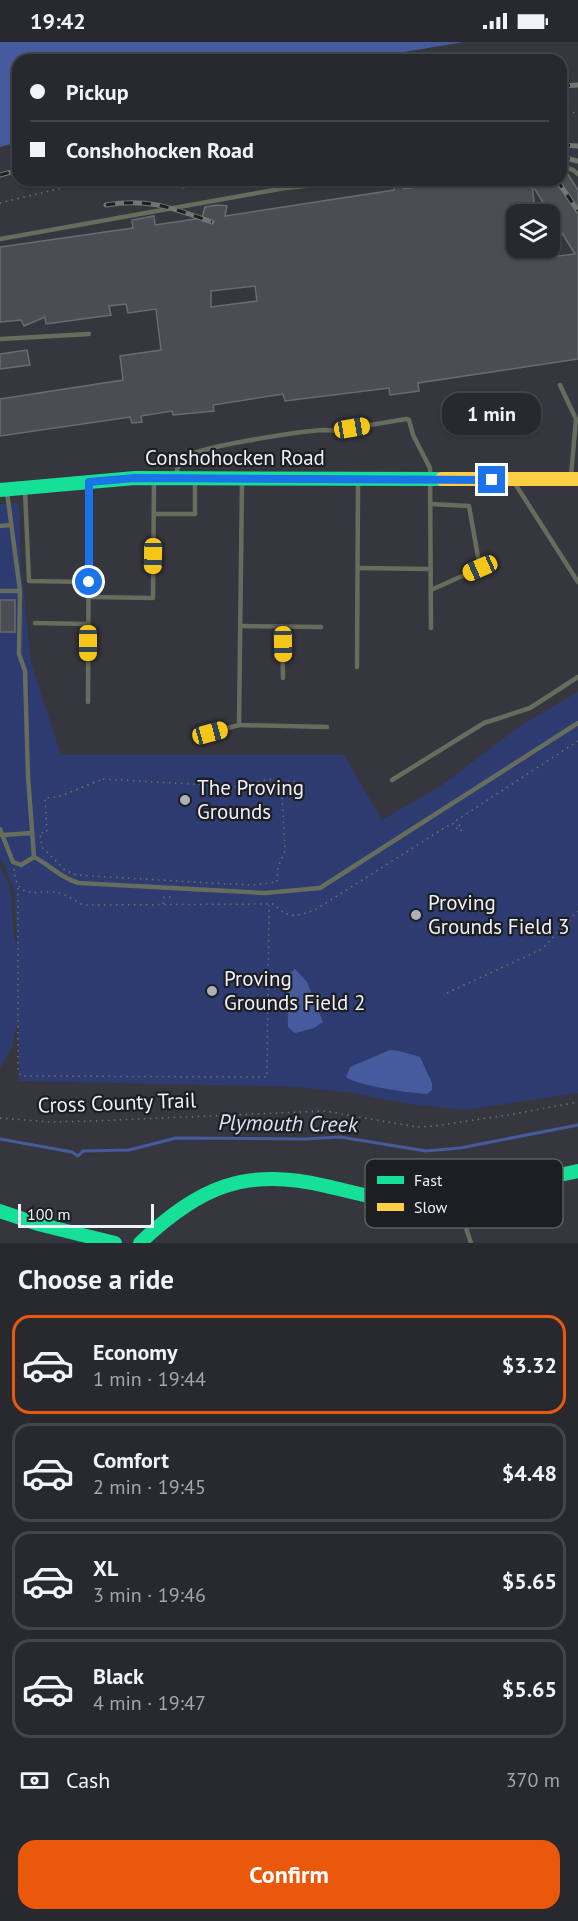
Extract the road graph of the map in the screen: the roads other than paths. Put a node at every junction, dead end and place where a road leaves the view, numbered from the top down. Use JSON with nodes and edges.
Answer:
{"nodes":[{"id":1,"x":306,"y":186,"type":"edge"},
{"id":2,"x":0,"y":239,"type":"edge"},
{"id":3,"x":89,"y":334,"type":"dead end"},
{"id":4,"x":0,"y":339,"type":"edge"},
{"id":5,"x":560,"y":385,"type":"dead end"},
{"id":6,"x":154,"y":478,"type":"junction"},
{"id":7,"x":175,"y":478,"type":"junction"},
{"id":8,"x":195,"y":478,"type":"junction"},
{"id":9,"x":242,"y":479,"type":"junction"},
{"id":10,"x":358,"y":479,"type":"junction"},
{"id":11,"x":430,"y":479,"type":"junction"},
{"id":12,"x":574,"y":479,"type":"edge"},
{"id":13,"x":513,"y":480,"type":"junction"},
{"id":14,"x":89,"y":482,"type":"junction"},
{"id":15,"x":25,"y":486,"type":"junction"},
{"id":16,"x":3,"y":489,"type":"edge"},
{"id":17,"x":430,"y":504,"type":"junction"},
{"id":18,"x":154,"y":514,"type":"junction"},
{"id":19,"x":11,"y":525,"type":"junction"},
{"id":20,"x":0,"y":526,"type":"edge"},
{"id":21,"x":358,"y":568,"type":"junction"},
{"id":22,"x":430,"y":569,"type":"junction"},
{"id":23,"x":89,"y":582,"type":"junction"},
{"id":24,"x":578,"y":582,"type":"edge"},
{"id":25,"x":431,"y":590,"type":"junction"},
{"id":26,"x":0,"y":591,"type":"edge"},
{"id":27,"x":20,"y":591,"type":"junction"},
{"id":28,"x":88,"y":597,"type":"junction"},
{"id":29,"x":35,"y":623,"type":"dead end"},
{"id":30,"x":88,"y":624,"type":"junction"},
{"id":31,"x":241,"y":626,"type":"junction"},
{"id":32,"x":282,"y":626,"type":"junction"},
{"id":33,"x":321,"y":627,"type":"dead end"},
{"id":34,"x":431,"y":628,"type":"dead end"},
{"id":35,"x":357,"y":667,"type":"dead end"},
{"id":36,"x":578,"y":677,"type":"edge"},
{"id":37,"x":283,"y":678,"type":"dead end"},
{"id":38,"x":88,"y":702,"type":"dead end"},
{"id":39,"x":578,"y":723,"type":"edge"},
{"id":40,"x":239,"y":725,"type":"junction"},
{"id":41,"x":327,"y":727,"type":"dead end"},
{"id":42,"x":210,"y":733,"type":"dead end"},
{"id":43,"x":392,"y":780,"type":"dead end"},
{"id":44,"x":1,"y":832,"type":"edge"},
{"id":45,"x":32,"y":833,"type":"junction"},
{"id":46,"x":34,"y":857,"type":"junction"},
{"id":47,"x":578,"y":1171,"type":"edge"},
{"id":48,"x":563,"y":1174,"type":"edge"},
{"id":49,"x":365,"y":1194,"type":"edge"},
{"id":50,"x":0,"y":1211,"type":"edge"},
{"id":51,"x":466,"y":1228,"type":"edge"},
{"id":52,"x":115,"y":1243,"type":"edge"},
{"id":53,"x":140,"y":1243,"type":"edge"},
{"id":54,"x":471,"y":1243,"type":"edge"}],
"edges":[{"from":1,"to":2,"type":"lane"},
{"from":3,"to":4,"type":"lane"},
{"from":5,"to":12,"type":"lane"},
{"from":6,"to":7,"type":"main road","name":"Conshohocken Road"},
{"from":6,"to":14,"type":"main road","name":"Conshohocken Road"},
{"from":6,"to":18,"type":"lane"},
{"from":7,"to":8,"type":"main road","name":"Conshohocken Road"},
{"from":7,"to":11,"type":"lane"},
{"from":8,"to":9,"type":"main road","name":"Conshohocken Road"},
{"from":8,"to":18,"type":"lane"},
{"from":9,"to":10,"type":"main road","name":"Conshohocken Road"},
{"from":9,"to":31,"type":"lane"},
{"from":10,"to":11,"type":"main road","name":"Conshohocken Road"},
{"from":10,"to":21,"type":"lane"},
{"from":11,"to":13,"type":"main road","name":"Conshohocken Road"},
{"from":11,"to":17,"type":"lane"},
{"from":12,"to":13,"type":"main road","name":"Conshohocken Road"},
{"from":13,"to":24,"type":"lane"},
{"from":14,"to":15,"type":"main road","name":"Conshohocken Road"},
{"from":14,"to":23,"type":"lane"},
{"from":15,"to":16,"type":"main road","name":"Conshohocken Road"},
{"from":15,"to":23,"type":"lane"},
{"from":16,"to":19,"type":"lane"},
{"from":17,"to":22,"type":"lane"},
{"from":17,"to":25,"type":"lane"},
{"from":18,"to":28,"type":"lane"},
{"from":19,"to":20,"type":"lane"},
{"from":19,"to":27,"type":"lane"},
{"from":21,"to":22,"type":"lane"},
{"from":21,"to":35,"type":"lane"},
{"from":22,"to":25,"type":"lane"},
{"from":23,"to":28,"type":"lane"},
{"from":25,"to":34,"type":"lane"},
{"from":26,"to":27,"type":"lane"},
{"from":27,"to":45,"type":"lane"},
{"from":28,"to":30,"type":"lane"},
{"from":29,"to":30,"type":"lane"},
{"from":30,"to":38,"type":"lane"},
{"from":31,"to":32,"type":"lane"},
{"from":31,"to":40,"type":"lane"},
{"from":32,"to":33,"type":"lane"},
{"from":32,"to":37,"type":"lane"},
{"from":36,"to":43,"type":"lane"},
{"from":39,"to":46,"type":"lane"},
{"from":40,"to":41,"type":"lane"},
{"from":40,"to":42,"type":"lane"},
{"from":44,"to":45,"type":"lane"},
{"from":44,"to":46,"type":"lane"},
{"from":45,"to":46,"type":"lane"},
{"from":47,"to":48,"type":"main road"},
{"from":49,"to":53,"type":"main road"},
{"from":50,"to":52,"type":"main road"},
{"from":51,"to":54,"type":"lane"}]}
